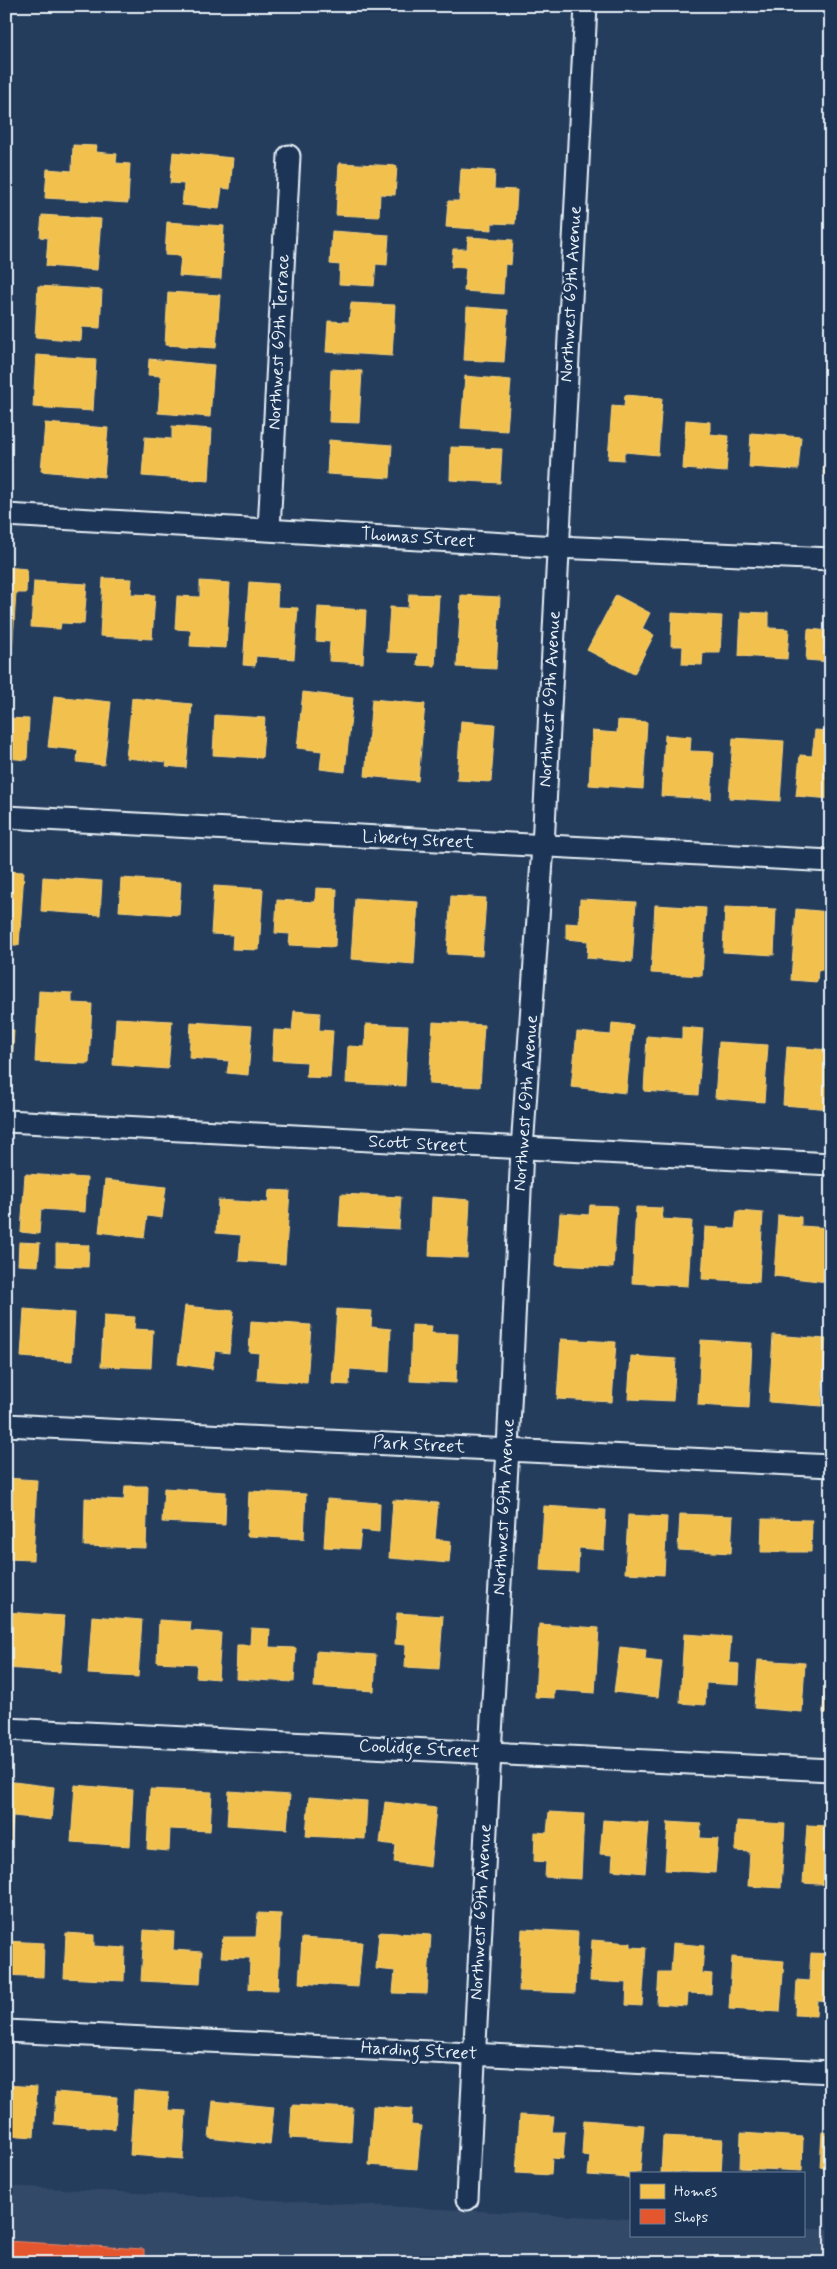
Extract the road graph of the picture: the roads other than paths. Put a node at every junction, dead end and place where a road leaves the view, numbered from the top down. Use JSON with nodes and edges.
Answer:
{"nodes":[{"id":1,"x":586,"y":6,"type":"edge"},
{"id":2,"x":289,"y":156,"type":"dead end"},
{"id":3,"x":6,"y":515,"type":"edge"},
{"id":4,"x":269,"y":529,"type":"junction"},
{"id":5,"x":557,"y":547,"type":"junction"},
{"id":6,"x":831,"y":559,"type":"edge"},
{"id":7,"x":6,"y":817,"type":"edge"},
{"id":8,"x":543,"y":846,"type":"junction"},
{"id":9,"x":831,"y":861,"type":"edge"},
{"id":10,"x":6,"y":1121,"type":"edge"},
{"id":11,"x":522,"y":1149,"type":"junction"},
{"id":12,"x":831,"y":1164,"type":"edge"},
{"id":13,"x":6,"y":1425,"type":"edge"},
{"id":14,"x":508,"y":1449,"type":"junction"},
{"id":15,"x":831,"y":1466,"type":"edge"},
{"id":16,"x":6,"y":1729,"type":"edge"},
{"id":17,"x":490,"y":1752,"type":"junction"},
{"id":18,"x":831,"y":1770,"type":"edge"},
{"id":19,"x":6,"y":2031,"type":"edge"},
{"id":20,"x":474,"y":2054,"type":"junction"},
{"id":21,"x":831,"y":2072,"type":"edge"},
{"id":22,"x":467,"y":2199,"type":"dead end"}],
"edges":[{"from":1,"to":5,"type":"street","name":"Northwest 69th Avenue"},
{"from":2,"to":4,"type":"street","name":"Northwest 69th Terrace"},
{"from":3,"to":4,"type":"street","name":"Thomas Street"},
{"from":4,"to":5,"type":"street","name":"Thomas Street"},
{"from":5,"to":6,"type":"street","name":"Thomas Street"},
{"from":5,"to":8,"type":"street","name":"Northwest 69th Avenue"},
{"from":7,"to":8,"type":"street","name":"Liberty Street"},
{"from":8,"to":9,"type":"street","name":"Liberty Street"},
{"from":8,"to":11,"type":"street","name":"Northwest 69th Avenue"},
{"from":10,"to":11,"type":"street","name":"Scott Street"},
{"from":11,"to":12,"type":"street","name":"Scott Street"},
{"from":11,"to":14,"type":"street","name":"Northwest 69th Avenue"},
{"from":13,"to":14,"type":"street","name":"Park Street"},
{"from":14,"to":15,"type":"street","name":"Park Street"},
{"from":14,"to":17,"type":"street","name":"Northwest 69th Avenue"},
{"from":16,"to":17,"type":"street","name":"Coolidge Street"},
{"from":17,"to":18,"type":"street","name":"Coolidge Street"},
{"from":17,"to":20,"type":"street","name":"Northwest 69th Avenue"},
{"from":19,"to":20,"type":"street","name":"Harding Street"},
{"from":20,"to":21,"type":"street","name":"Harding Street"},
{"from":20,"to":22,"type":"street","name":"Northwest 69th Avenue"}]}
